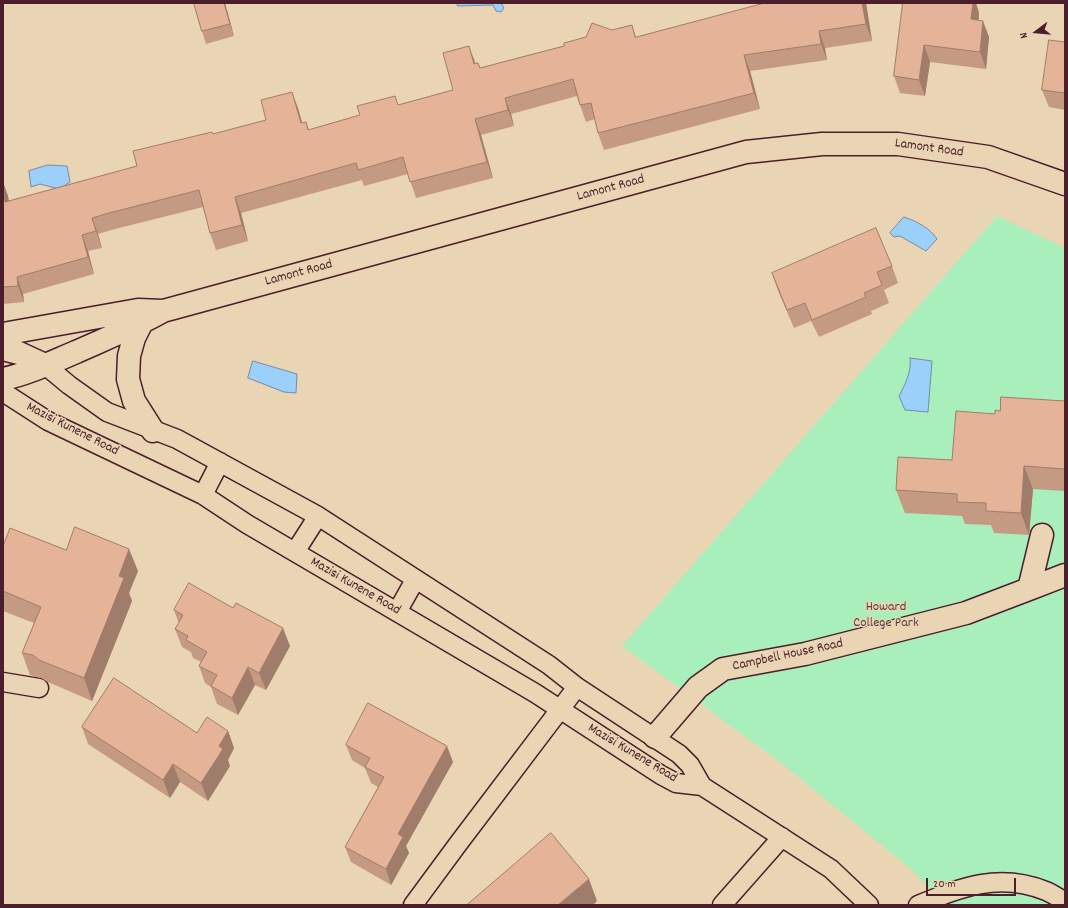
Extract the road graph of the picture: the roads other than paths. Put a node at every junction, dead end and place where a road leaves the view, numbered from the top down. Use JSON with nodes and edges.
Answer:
{"nodes":[{"id":1,"x":1065,"y":184,"type":"edge"},
{"id":2,"x":163,"y":311,"type":"junction"},
{"id":3,"x":140,"y":324,"type":"junction"},
{"id":4,"x":3,"y":334,"type":"edge"},
{"id":5,"x":3,"y":349,"type":"edge"},
{"id":6,"x":45,"y":365,"type":"junction"},
{"id":7,"x":3,"y":379,"type":"edge"},
{"id":8,"x":3,"y":392,"type":"edge"},
{"id":9,"x":153,"y":431,"type":"junction"},
{"id":10,"x":220,"y":462,"type":"junction"},
{"id":11,"x":203,"y":495,"type":"junction"},
{"id":12,"x":318,"y":516,"type":"junction"},
{"id":13,"x":1042,"y":535,"type":"dead end"},
{"id":14,"x":295,"y":552,"type":"junction"},
{"id":15,"x":1065,"y":575,"type":"edge"},
{"id":16,"x":415,"y":580,"type":"junction"},
{"id":17,"x":1029,"y":589,"type":"junction"},
{"id":18,"x":397,"y":612,"type":"junction"},
{"id":19,"x":3,"y":682,"type":"edge"},
{"id":20,"x":577,"y":687,"type":"junction"},
{"id":21,"x":39,"y":688,"type":"dead end"},
{"id":22,"x":560,"y":710,"type":"junction"},
{"id":23,"x":655,"y":737,"type":"junction"},
{"id":24,"x":702,"y":786,"type":"junction"},
{"id":25,"x":782,"y":837,"type":"junction"},
{"id":26,"x":1065,"y":902,"type":"edge"},
{"id":27,"x":413,"y":905,"type":"edge"},
{"id":28,"x":722,"y":905,"type":"edge"},
{"id":29,"x":869,"y":905,"type":"edge"},
{"id":30,"x":918,"y":905,"type":"edge"}],
"edges":[{"from":1,"to":2,"type":"street","name":"Lamont Road"},
{"from":2,"to":3,"type":"street","name":"Lamont Road"},
{"from":2,"to":4,"type":"street","name":"Lamont Road"},
{"from":3,"to":6,"type":"street","name":"Lamont Road"},
{"from":3,"to":9,"type":"street"},
{"from":5,"to":6,"type":"street"},
{"from":6,"to":7,"type":"street","name":"Lamont Road"},
{"from":6,"to":9,"type":"lane","name":"Mazisi Kunene Road"},
{"from":8,"to":11,"type":"lane","name":"Mazisi Kunene Road"},
{"from":9,"to":10,"type":"lane","name":"Mazisi Kunene Road"},
{"from":10,"to":11,"type":"lane"},
{"from":10,"to":12,"type":"lane","name":"Mazisi Kunene Road"},
{"from":11,"to":14,"type":"lane","name":"Mazisi Kunene Road"},
{"from":12,"to":14,"type":"lane"},
{"from":12,"to":16,"type":"lane","name":"Mazisi Kunene Road"},
{"from":13,"to":17,"type":"street"},
{"from":14,"to":18,"type":"lane","name":"Mazisi Kunene Road"},
{"from":15,"to":17,"type":"street","name":"Campbell House Road"},
{"from":16,"to":18,"type":"lane"},
{"from":16,"to":20,"type":"lane","name":"Mazisi Kunene Road"},
{"from":17,"to":23,"type":"street","name":"Campbell House Road"},
{"from":18,"to":22,"type":"lane","name":"Mazisi Kunene Road"},
{"from":19,"to":21,"type":"lane"},
{"from":20,"to":22,"type":"lane"},
{"from":20,"to":23,"type":"lane","name":"Mazisi Kunene Road"},
{"from":22,"to":24,"type":"lane","name":"Mazisi Kunene Road"},
{"from":22,"to":27,"type":"lane"},
{"from":23,"to":24,"type":"lane","name":"Mazisi Kunene Road"},
{"from":24,"to":25,"type":"lane","name":"Mazisi Kunene Road"},
{"from":25,"to":28,"type":"lane"},
{"from":25,"to":29,"type":"lane","name":"Mazisi Kunene Road"},
{"from":26,"to":30,"type":"lane"}]}
